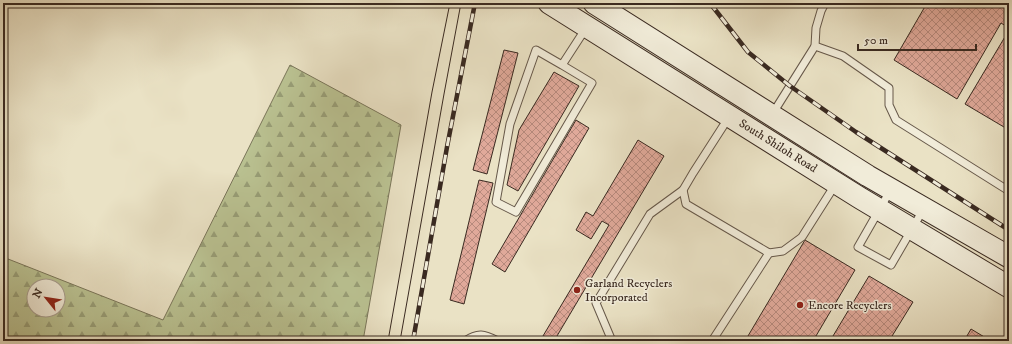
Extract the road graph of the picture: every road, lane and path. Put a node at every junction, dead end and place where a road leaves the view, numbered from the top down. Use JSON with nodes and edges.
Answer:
{"nodes":[{"id":1,"x":549,"y":3,"type":"edge"},
{"id":2,"x":594,"y":3,"type":"edge"},
{"id":3,"x":825,"y":3,"type":"edge"},
{"id":4,"x":587,"y":27,"type":"junction"},
{"id":5,"x":815,"y":46,"type":"junction"},
{"id":6,"x":562,"y":65,"type":"junction"},
{"id":7,"x":772,"y":115,"type":"junction"},
{"id":8,"x":730,"y":116,"type":"junction"},
{"id":9,"x":836,"y":183,"type":"junction"},
{"id":10,"x":892,"y":189,"type":"junction"},
{"id":11,"x":683,"y":190,"type":"junction"},
{"id":12,"x":1009,"y":191,"type":"edge"},
{"id":13,"x":924,"y":208,"type":"junction"},
{"id":14,"x":880,"y":210,"type":"junction"},
{"id":15,"x":912,"y":229,"type":"junction"},
{"id":16,"x":769,"y":253,"type":"junction"},
{"id":17,"x":1009,"y":257,"type":"edge"},
{"id":18,"x":1009,"y":287,"type":"edge"},
{"id":19,"x":465,"y":341,"type":"edge"},
{"id":20,"x":498,"y":341,"type":"edge"},
{"id":21,"x":612,"y":341,"type":"edge"},
{"id":22,"x":712,"y":341,"type":"edge"}],
"edges":[{"from":1,"to":4,"type":"main road","name":"South Shiloh Road"},
{"from":2,"to":7,"type":"main road","name":"South Shiloh Road"},
{"from":3,"to":5,"type":"lane"},
{"from":4,"to":6,"type":"lane"},
{"from":4,"to":8,"type":"main road","name":"South Shiloh Road"},
{"from":5,"to":7,"type":"lane"},
{"from":5,"to":12,"type":"lane"},
{"from":6,"to":6,"type":"lane"},
{"from":7,"to":10,"type":"main road","name":"South Shiloh Road"},
{"from":8,"to":9,"type":"main road","name":"South Shiloh Road"},
{"from":8,"to":11,"type":"lane"},
{"from":9,"to":14,"type":"main road","name":"South Shiloh Road"},
{"from":9,"to":16,"type":"lane"},
{"from":10,"to":13,"type":"main road","name":"South Shiloh Road"},
{"from":10,"to":14,"type":"lane"},
{"from":11,"to":16,"type":"lane"},
{"from":11,"to":21,"type":"lane"},
{"from":13,"to":15,"type":"lane"},
{"from":13,"to":17,"type":"main road","name":"South Shiloh Road"},
{"from":14,"to":15,"type":"main road","name":"South Shiloh Road"},
{"from":14,"to":15,"type":"lane"},
{"from":15,"to":18,"type":"main road","name":"South Shiloh Road"},
{"from":16,"to":22,"type":"lane"},
{"from":19,"to":20,"type":"lane"}]}
